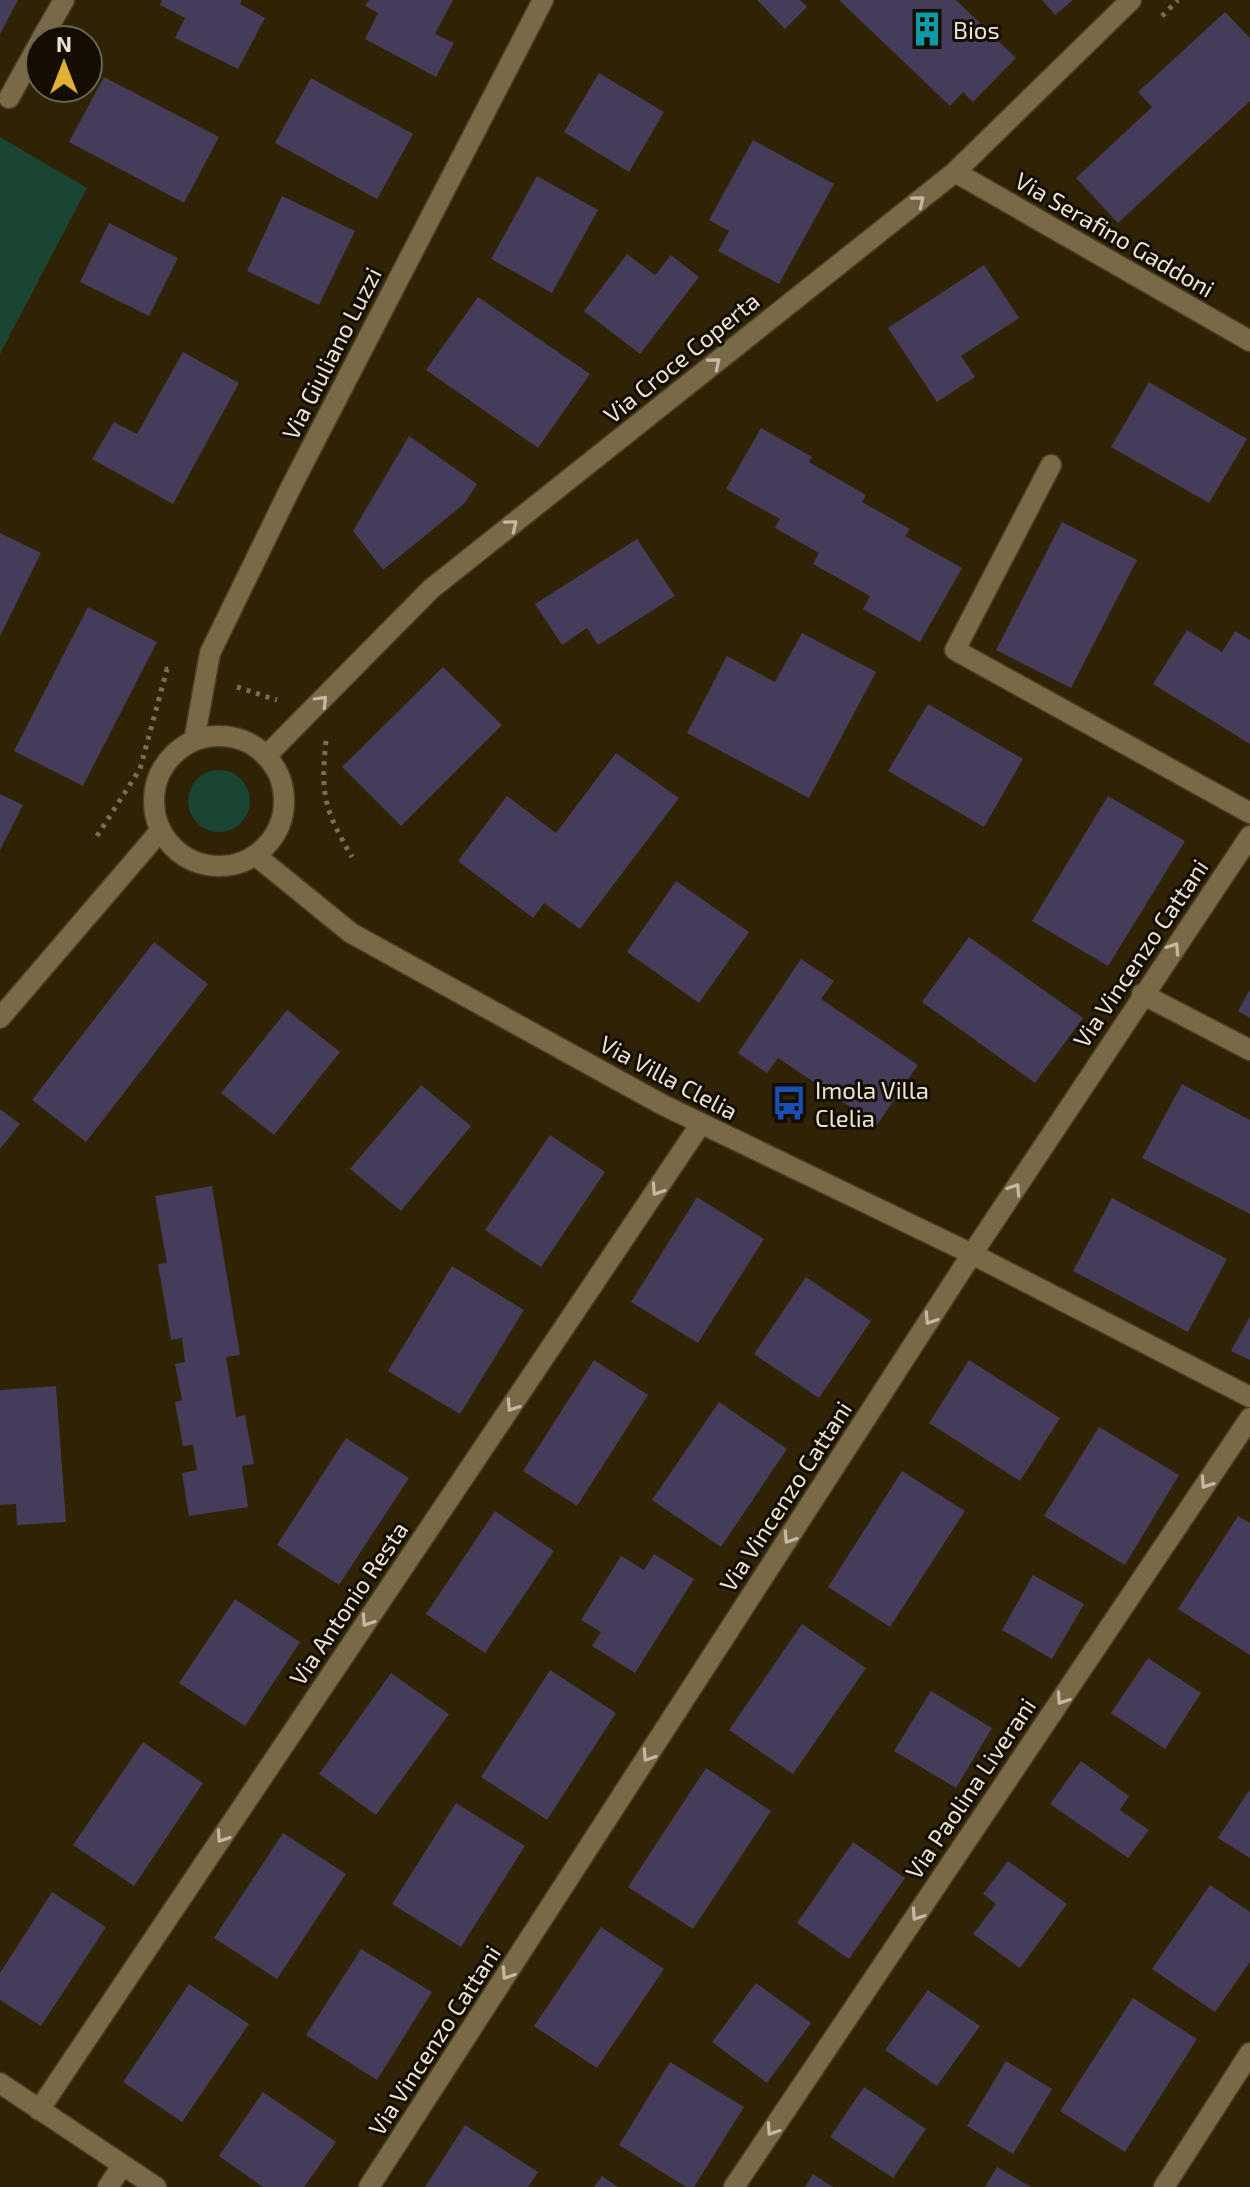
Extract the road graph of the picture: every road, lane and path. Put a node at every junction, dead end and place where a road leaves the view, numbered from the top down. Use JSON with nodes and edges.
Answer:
{"nodes":[{"id":1,"x":64,"y":0,"type":"edge"},
{"id":2,"x":543,"y":0,"type":"edge"},
{"id":3,"x":1131,"y":0,"type":"edge"},
{"id":4,"x":51,"y":24,"type":"edge"},
{"id":5,"x":24,"y":71,"type":"edge"},
{"id":6,"x":9,"y":98,"type":"dead end"},
{"id":7,"x":955,"y":172,"type":"junction"},
{"id":8,"x":1250,"y":341,"type":"edge"},
{"id":9,"x":1051,"y":465,"type":"dead end"},
{"id":10,"x":205,"y":680,"type":"junction"},
{"id":11,"x":242,"y":688,"type":"dead end"},
{"id":12,"x":194,"y":741,"type":"junction"},
{"id":13,"x":266,"y":756,"type":"junction"},
{"id":14,"x":1250,"y":813,"type":"edge"},
{"id":15,"x":161,"y":830,"type":"junction"},
{"id":16,"x":97,"y":836,"type":"dead end"},
{"id":17,"x":1250,"y":836,"type":"edge"},
{"id":18,"x":255,"y":855,"type":"junction"},
{"id":19,"x":1142,"y":994,"type":"junction"},
{"id":20,"x":0,"y":1018,"type":"edge"},
{"id":21,"x":1250,"y":1050,"type":"edge"},
{"id":22,"x":700,"y":1125,"type":"junction"},
{"id":23,"x":972,"y":1254,"type":"junction"},
{"id":24,"x":1250,"y":1397,"type":"edge"},
{"id":25,"x":1250,"y":1418,"type":"edge"},
{"id":26,"x":1250,"y":2053,"type":"edge"},
{"id":27,"x":0,"y":2083,"type":"edge"},
{"id":28,"x":39,"y":2110,"type":"junction"},
{"id":29,"x":122,"y":2166,"type":"junction"},
{"id":30,"x":108,"y":2187,"type":"edge"},
{"id":31,"x":156,"y":2187,"type":"edge"},
{"id":32,"x":369,"y":2187,"type":"edge"},
{"id":33,"x":734,"y":2187,"type":"edge"},
{"id":34,"x":1164,"y":2187,"type":"edge"}],
"edges":[{"from":1,"to":4,"type":"street"},
{"from":2,"to":10,"type":"street","name":"Via Giuliano Luzzi"},
{"from":3,"to":7,"type":"street","name":"Via Croce Coperta"},
{"from":5,"to":6,"type":"street"},
{"from":7,"to":8,"type":"street","name":"Via Serafino Gaddoni"},
{"from":13,"to":7,"type":"street","name":"Via Croce Coperta","one_way":true},
{"from":9,"to":14,"type":"street"},
{"from":10,"to":11,"type":"path"},
{"from":10,"to":12,"type":"street","name":"Via Giuliano Luzzi"},
{"from":10,"to":16,"type":"path"},
{"from":12,"to":13,"type":"street"},
{"from":12,"to":15,"type":"street"},
{"from":13,"to":18,"type":"street"},
{"from":15,"to":18,"type":"street"},
{"from":15,"to":20,"type":"street"},
{"from":19,"to":17,"type":"street","name":"Via Vincenzo Cattani","one_way":true},
{"from":18,"to":22,"type":"street","name":"Via Villa Clelia"},
{"from":19,"to":21,"type":"street"},
{"from":23,"to":19,"type":"street","name":"Via Vincenzo Cattani","one_way":true},
{"from":22,"to":23,"type":"street","name":"Via Villa Clelia"},
{"from":22,"to":28,"type":"street","name":"Via Antonio Resta","one_way":true},
{"from":23,"to":24,"type":"street","name":"Via Villa Clelia"},
{"from":23,"to":32,"type":"street","name":"Via Vincenzo Cattani","one_way":true},
{"from":25,"to":33,"type":"street","name":"Via Paolina Liverani","one_way":true},
{"from":26,"to":34,"type":"street"},
{"from":27,"to":28,"type":"street"},
{"from":28,"to":29,"type":"street"},
{"from":29,"to":30,"type":"street"},
{"from":29,"to":31,"type":"street"}]}
